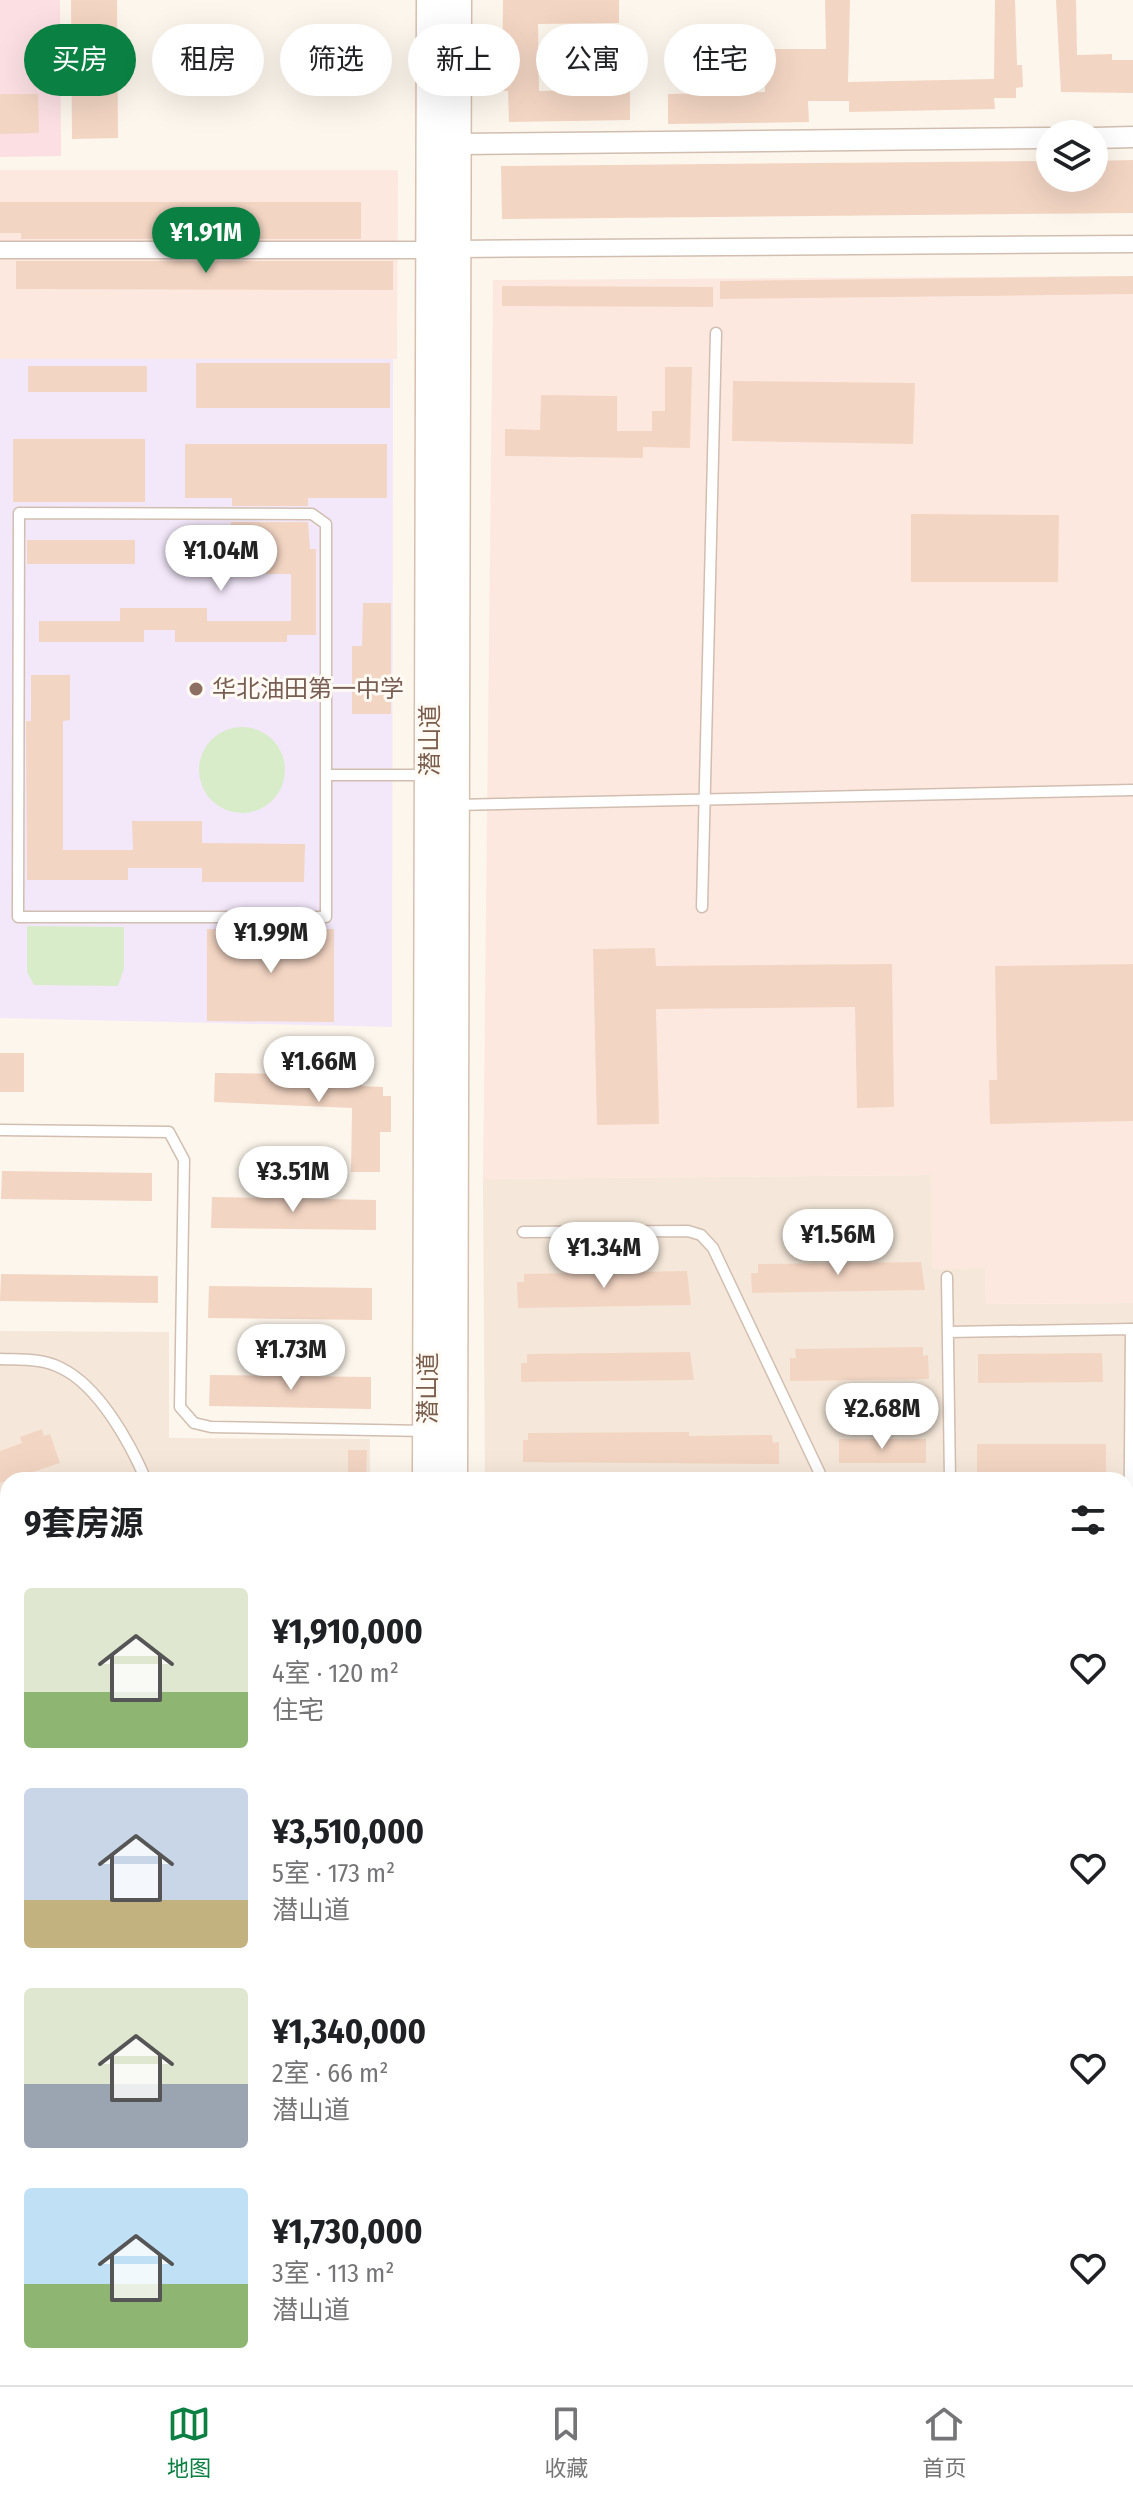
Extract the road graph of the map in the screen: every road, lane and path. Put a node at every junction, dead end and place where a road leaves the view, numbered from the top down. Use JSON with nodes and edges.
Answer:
{"nodes":[{"id":1,"x":432,"y":0,"type":"edge"},
{"id":2,"x":456,"y":0,"type":"edge"},
{"id":3,"x":1133,"y":137,"type":"edge"},
{"id":4,"x":1036,"y":138,"type":"edge"},
{"id":5,"x":1108,"y":138,"type":"edge"},
{"id":6,"x":456,"y":144,"type":"junction"},
{"id":7,"x":1133,"y":244,"type":"edge"},
{"id":8,"x":0,"y":250,"type":"edge"},
{"id":9,"x":443,"y":250,"type":"junction"},
{"id":10,"x":716,"y":333,"type":"dead end"},
{"id":11,"x":326,"y":775,"type":"junction"},
{"id":12,"x":430,"y":775,"type":"junction"},
{"id":13,"x":1133,"y":790,"type":"edge"},
{"id":14,"x":705,"y":799,"type":"junction"},
{"id":15,"x":454,"y":805,"type":"junction"},
{"id":16,"x":702,"y":907,"type":"dead end"},
{"id":17,"x":0,"y":1130,"type":"edge"},
{"id":18,"x":523,"y":1232,"type":"dead end"},
{"id":19,"x":947,"y":1277,"type":"dead end"},
{"id":20,"x":1132,"y":1329,"type":"edge"},
{"id":21,"x":948,"y":1332,"type":"junction"},
{"id":22,"x":0,"y":1359,"type":"edge"},
{"id":23,"x":428,"y":1431,"type":"junction"},
{"id":24,"x":142,"y":1472,"type":"edge"},
{"id":25,"x":428,"y":1472,"type":"edge"},
{"id":26,"x":452,"y":1472,"type":"edge"},
{"id":27,"x":819,"y":1472,"type":"edge"},
{"id":28,"x":950,"y":1472,"type":"edge"},
{"id":29,"x":1131,"y":1472,"type":"edge"}],
"edges":[{"from":1,"to":9,"type":"main road","name":"潜山道"},
{"from":2,"to":6,"type":"main road","name":"潜山道"},
{"from":3,"to":5,"type":"street"},
{"from":4,"to":6,"type":"street"},
{"from":6,"to":9,"type":"main road","name":"潜山道"},
{"from":7,"to":9,"type":"street"},
{"from":8,"to":9,"type":"street"},
{"from":9,"to":12,"type":"main road","name":"潜山道"},
{"from":9,"to":15,"type":"main road","name":"潜山道"},
{"from":10,"to":14,"type":"lane"},
{"from":11,"to":11,"type":"lane"},
{"from":11,"to":12,"type":"lane"},
{"from":12,"to":23,"type":"main road","name":"潜山道"},
{"from":13,"to":14,"type":"lane"},
{"from":14,"to":15,"type":"lane"},
{"from":14,"to":16,"type":"lane"},
{"from":15,"to":26,"type":"main road","name":"潜山道"},
{"from":17,"to":23,"type":"lane"},
{"from":18,"to":27,"type":"lane"},
{"from":19,"to":21,"type":"lane"},
{"from":20,"to":21,"type":"lane"},
{"from":20,"to":29,"type":"lane"},
{"from":21,"to":28,"type":"lane"},
{"from":22,"to":24,"type":"lane"},
{"from":23,"to":25,"type":"main road","name":"潜山道"}]}
